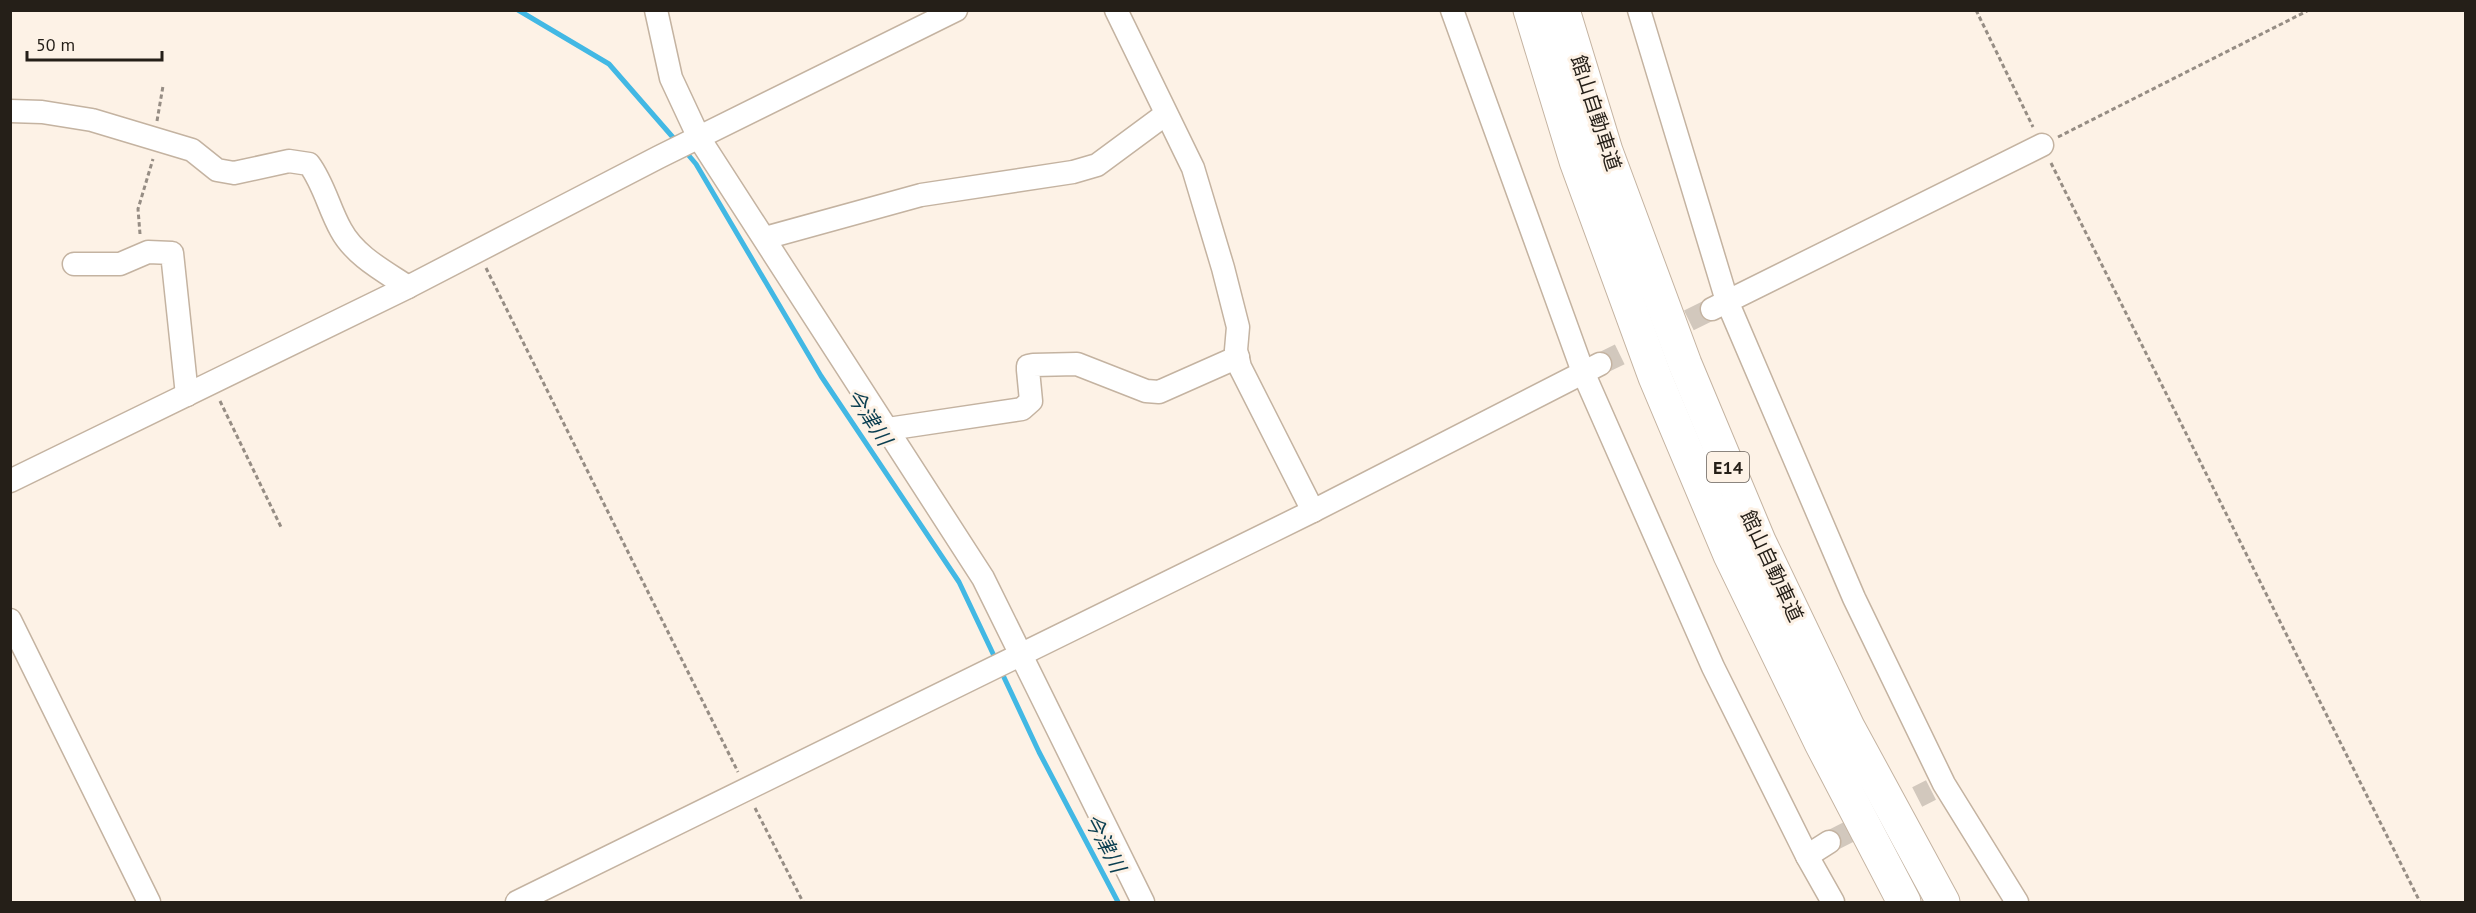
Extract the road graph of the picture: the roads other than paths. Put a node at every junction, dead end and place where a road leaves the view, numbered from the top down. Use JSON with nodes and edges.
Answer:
{"nodes":[{"id":1,"x":656,"y":10,"type":"edge"},
{"id":2,"x":956,"y":10,"type":"edge"},
{"id":3,"x":1116,"y":10,"type":"edge"},
{"id":4,"x":1452,"y":10,"type":"edge"},
{"id":5,"x":1530,"y":10,"type":"edge"},
{"id":6,"x":1563,"y":10,"type":"edge"},
{"id":7,"x":1639,"y":10,"type":"edge"},
{"id":8,"x":10,"y":111,"type":"edge"},
{"id":9,"x":1166,"y":114,"type":"junction"},
{"id":10,"x":699,"y":138,"type":"junction"},
{"id":11,"x":2042,"y":145,"type":"road end"},
{"id":12,"x":765,"y":238,"type":"junction"},
{"id":13,"x":74,"y":264,"type":"dead end"},
{"id":14,"x":408,"y":287,"type":"junction"},
{"id":15,"x":1719,"y":305,"type":"junction"},
{"id":16,"x":1238,"y":357,"type":"junction"},
{"id":17,"x":1592,"y":368,"type":"junction"},
{"id":18,"x":187,"y":395,"type":"junction"},
{"id":19,"x":888,"y":429,"type":"junction"},
{"id":20,"x":10,"y":481,"type":"edge"},
{"id":21,"x":1313,"y":511,"type":"junction"},
{"id":22,"x":10,"y":620,"type":"edge"},
{"id":23,"x":1019,"y":655,"type":"junction"},
{"id":24,"x":1829,"y":842,"type":"tunnel mouth"},
{"id":25,"x":1807,"y":856,"type":"junction"},
{"id":26,"x":149,"y":903,"type":"edge"},
{"id":27,"x":517,"y":903,"type":"edge"},
{"id":28,"x":1143,"y":903,"type":"edge"},
{"id":29,"x":1833,"y":903,"type":"edge"},
{"id":30,"x":1904,"y":903,"type":"edge"},
{"id":31,"x":1943,"y":903,"type":"edge"},
{"id":32,"x":2017,"y":903,"type":"edge"}],
"edges":[{"from":1,"to":10,"type":"street"},
{"from":2,"to":10,"type":"street"},
{"from":3,"to":9,"type":"street"},
{"from":4,"to":17,"type":"street"},
{"from":5,"to":30,"type":"highway","name":"館山自動車道","number":"E14"},
{"from":6,"to":31,"type":"highway","name":"館山自動車道","number":"E14"},
{"from":7,"to":15,"type":"street"},
{"from":8,"to":14,"type":"street"},
{"from":9,"to":12,"type":"street"},
{"from":9,"to":16,"type":"street"},
{"from":10,"to":12,"type":"street"},
{"from":10,"to":14,"type":"street"},
{"from":11,"to":15,"type":"street"},
{"from":12,"to":19,"type":"street"},
{"from":13,"to":18,"type":"street"},
{"from":14,"to":18,"type":"street"},
{"from":15,"to":32,"type":"street"},
{"from":16,"to":19,"type":"street"},
{"from":16,"to":21,"type":"street"},
{"from":17,"to":21,"type":"street"},
{"from":17,"to":25,"type":"street"},
{"from":18,"to":20,"type":"street"},
{"from":19,"to":23,"type":"street"},
{"from":21,"to":23,"type":"street"},
{"from":22,"to":26,"type":"street"},
{"from":23,"to":27,"type":"street"},
{"from":23,"to":28,"type":"street"},
{"from":24,"to":25,"type":"street"},
{"from":25,"to":29,"type":"street"}]}
